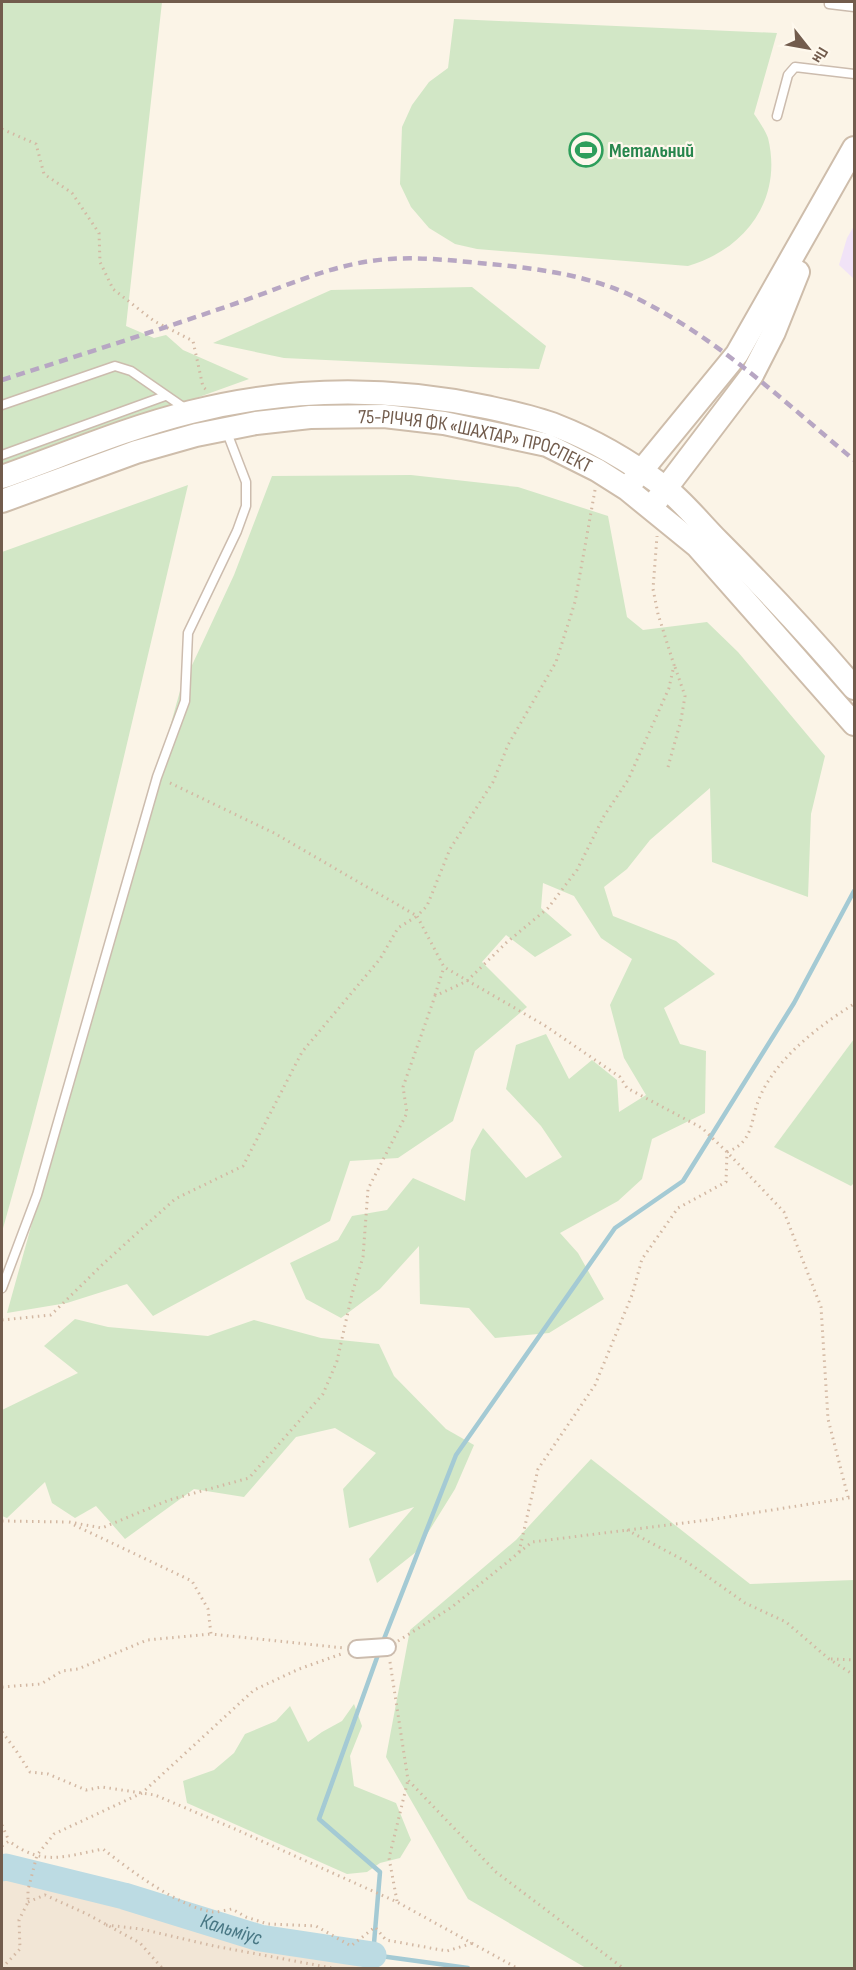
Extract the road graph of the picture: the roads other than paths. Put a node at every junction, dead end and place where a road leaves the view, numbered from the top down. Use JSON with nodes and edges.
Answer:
{"nodes":[{"id":1,"x":829,"y":3,"type":"dead end"},
{"id":2,"x":855,"y":8,"type":"edge"},
{"id":3,"x":855,"y":74,"type":"edge"},
{"id":4,"x":777,"y":116,"type":"dead end"},
{"id":5,"x":855,"y":148,"type":"edge"},
{"id":6,"x":834,"y":184,"type":"junction"},
{"id":7,"x":165,"y":396,"type":"junction"},
{"id":8,"x":2,"y":405,"type":"edge"},
{"id":9,"x":190,"y":412,"type":"junction"},
{"id":10,"x":226,"y":429,"type":"junction"},
{"id":11,"x":2,"y":455,"type":"edge"},
{"id":12,"x":641,"y":471,"type":"junction"},
{"id":13,"x":2,"y":477,"type":"edge"},
{"id":14,"x":666,"y":488,"type":"junction"},
{"id":15,"x":627,"y":489,"type":"junction"},
{"id":16,"x":2,"y":501,"type":"edge"},
{"id":17,"x":651,"y":508,"type":"junction"},
{"id":18,"x":855,"y":688,"type":"edge"},
{"id":19,"x":855,"y":724,"type":"edge"},
{"id":20,"x":2,"y":1288,"type":"edge"},
{"id":21,"x":387,"y":1647,"type":"road end"},
{"id":22,"x":357,"y":1649,"type":"road end"}],
"edges":[{"from":1,"to":2,"type":"lane"},
{"from":3,"to":4,"type":"lane"},
{"from":5,"to":6,"type":"main road"},
{"from":6,"to":12,"type":"main road"},
{"from":6,"to":14,"type":"main road"},
{"from":7,"to":8,"type":"lane"},
{"from":7,"to":9,"type":"lane"},
{"from":7,"to":11,"type":"lane"},
{"from":9,"to":12,"type":"main road","name":"75-РІЧЧЯ ФК «ШАХТАР» ПРОСПЕКТ"},
{"from":9,"to":13,"type":"main road","name":"75-РІЧЧЯ ФК «ШАХТАР» ПРОСПЕКТ"},
{"from":10,"to":15,"type":"main road","name":"75-РІЧЧЯ ФК «ШАХТАР» ПРОСПЕКТ"},
{"from":10,"to":16,"type":"main road","name":"75-РІЧЧЯ ФК «ШАХТАР» ПРОСПЕКТ"},
{"from":10,"to":20,"type":"lane"},
{"from":12,"to":14,"type":"main road","name":"75-РІЧЧЯ ФК «ШАХТАР» ПРОСПЕКТ"},
{"from":12,"to":15,"type":"main road"},
{"from":14,"to":17,"type":"main road"},
{"from":14,"to":18,"type":"main road","name":"75-РІЧЧЯ ФК «ШАХТАР» ПРОСПЕКТ"},
{"from":15,"to":17,"type":"main road","name":"75-РІЧЧЯ ФК «ШАХТАР» ПРОСПЕКТ"},
{"from":17,"to":19,"type":"main road","name":"75-РІЧЧЯ ФК «ШАХТАР» ПРОСПЕКТ"},
{"from":21,"to":22,"type":"street"}]}
